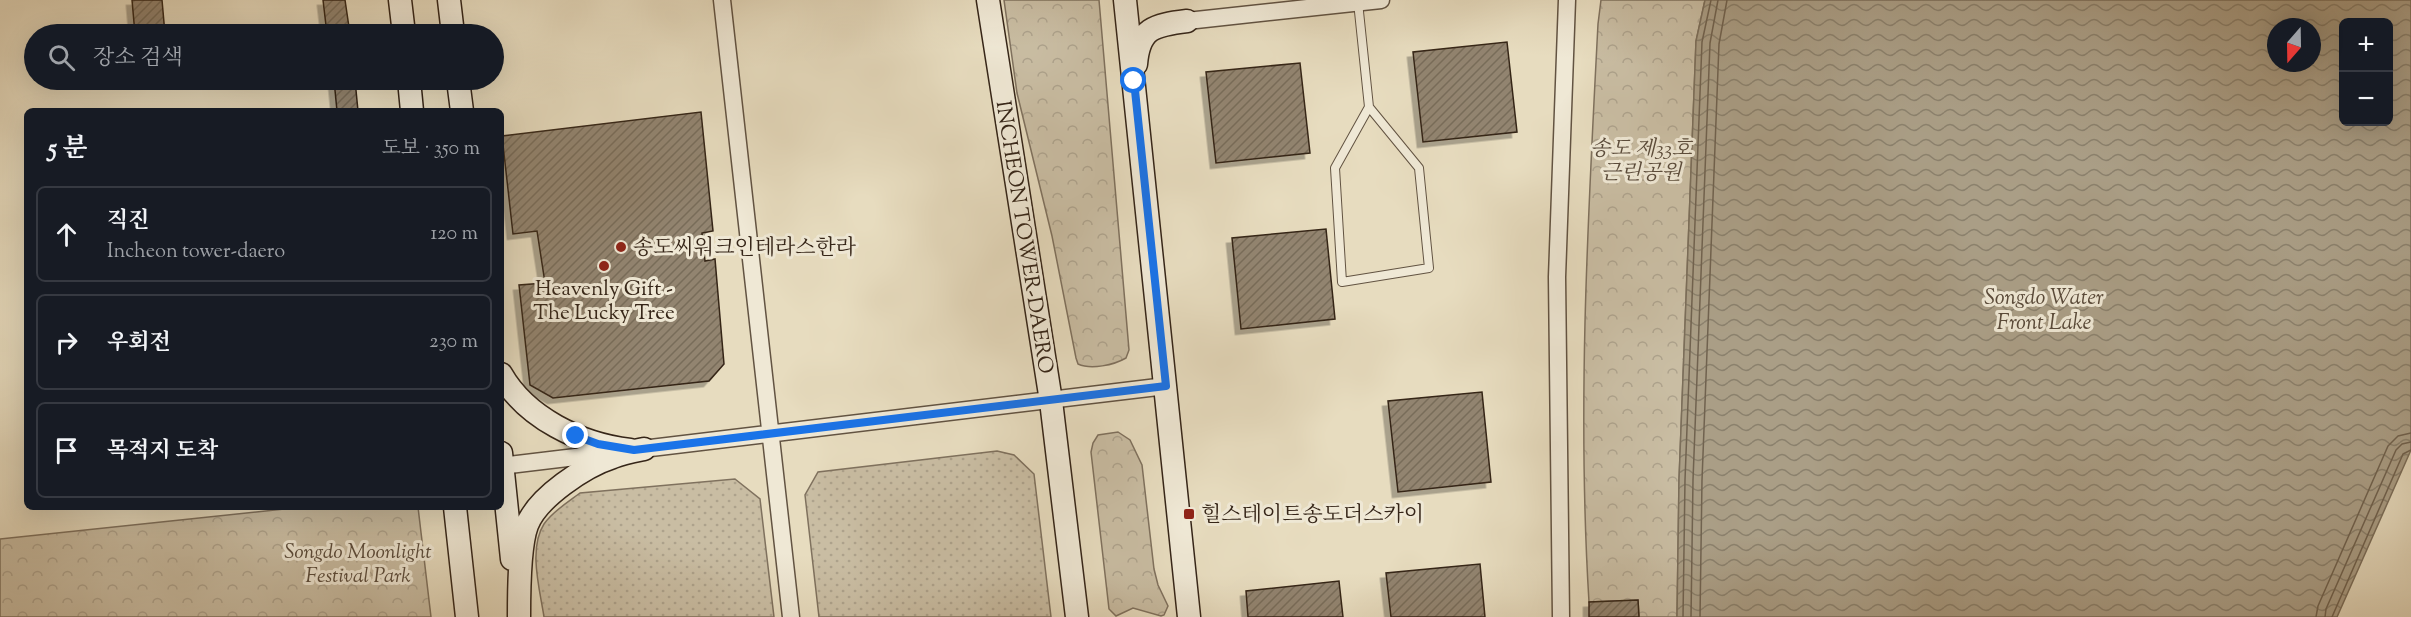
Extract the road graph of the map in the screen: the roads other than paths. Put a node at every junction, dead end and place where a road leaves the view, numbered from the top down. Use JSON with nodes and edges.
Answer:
{"nodes":[{"id":1,"x":400,"y":0,"type":"edge"},
{"id":2,"x":449,"y":0,"type":"edge"},
{"id":3,"x":722,"y":0,"type":"edge"},
{"id":4,"x":988,"y":0,"type":"edge"},
{"id":5,"x":1125,"y":0,"type":"edge"},
{"id":6,"x":1381,"y":0,"type":"edge"},
{"id":7,"x":1567,"y":0,"type":"edge"},
{"id":8,"x":1358,"y":1,"type":"edge"},
{"id":9,"x":1187,"y":21,"type":"joint"},
{"id":10,"x":403,"y":24,"type":"edge"},
{"id":11,"x":452,"y":24,"type":"edge"},
{"id":12,"x":1134,"y":81,"type":"junction"},
{"id":13,"x":410,"y":90,"type":"edge"},
{"id":14,"x":459,"y":90,"type":"edge"},
{"id":15,"x":1369,"y":107,"type":"junction"},
{"id":16,"x":412,"y":108,"type":"edge"},
{"id":17,"x":462,"y":108,"type":"edge"},
{"id":18,"x":504,"y":378,"type":"edge"},
{"id":19,"x":1166,"y":386,"type":"junction"},
{"id":20,"x":1051,"y":401,"type":"junction"},
{"id":21,"x":770,"y":434,"type":"junction"},
{"id":22,"x":639,"y":449,"type":"junction"},
{"id":23,"x":504,"y":461,"type":"edge"},
{"id":24,"x":504,"y":487,"type":"edge"},
{"id":25,"x":455,"y":510,"type":"edge"},
{"id":26,"x":467,"y":617,"type":"edge"},
{"id":27,"x":519,"y":617,"type":"edge"},
{"id":28,"x":791,"y":617,"type":"edge"},
{"id":29,"x":1077,"y":617,"type":"edge"},
{"id":30,"x":1189,"y":617,"type":"edge"},
{"id":31,"x":1561,"y":617,"type":"edge"}],
"edges":[{"from":1,"to":10,"type":"main road"},
{"from":2,"to":11,"type":"main road"},
{"from":3,"to":21,"type":"street"},
{"from":4,"to":20,"type":"main road","name":"INCHEON TOWER-DAERO"},
{"from":5,"to":12,"type":"main road"},
{"from":6,"to":8,"type":"street"},
{"from":7,"to":31,"type":"street"},
{"from":8,"to":9,"type":"street"},
{"from":8,"to":15,"type":"lane"},
{"from":9,"to":12,"type":"main road"},
{"from":12,"to":19,"type":"main road"},
{"from":13,"to":16,"type":"main road"},
{"from":14,"to":17,"type":"main road"},
{"from":15,"to":15,"type":"lane"},
{"from":18,"to":22,"type":"main road"},
{"from":19,"to":20,"type":"street"},
{"from":19,"to":30,"type":"main road"},
{"from":20,"to":21,"type":"street"},
{"from":20,"to":29,"type":"main road","name":"INCHEON TOWER-DAERO"},
{"from":21,"to":22,"type":"street"},
{"from":21,"to":28,"type":"street"},
{"from":22,"to":23,"type":"street"},
{"from":22,"to":27,"type":"main road"},
{"from":24,"to":27,"type":"main road"},
{"from":25,"to":26,"type":"main road"}]}
